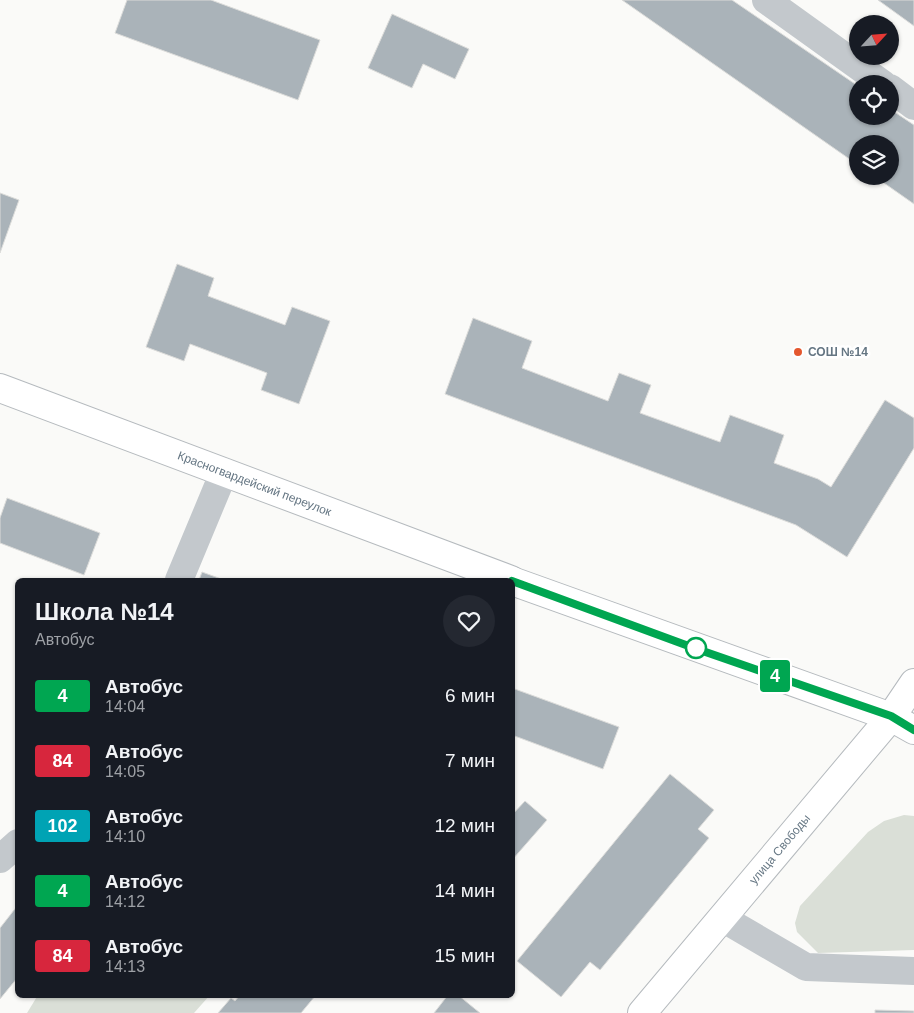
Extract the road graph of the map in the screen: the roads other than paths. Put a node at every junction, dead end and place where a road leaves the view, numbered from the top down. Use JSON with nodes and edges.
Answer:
{"nodes":[{"id":1,"x":766,"y":0,"type":"edge"},
{"id":2,"x":870,"y":75,"type":"edge"},
{"id":3,"x":899,"y":95,"type":"edge"},
{"id":4,"x":914,"y":106,"type":"edge"},
{"id":5,"x":0,"y":388,"type":"edge"},
{"id":6,"x":224,"y":472,"type":"junction"},
{"id":7,"x":180,"y":578,"type":"edge"},
{"id":8,"x":507,"y":578,"type":"edge"},
{"id":9,"x":515,"y":581,"type":"edge"},
{"id":10,"x":914,"y":683,"type":"edge"},
{"id":11,"x":891,"y":716,"type":"junction"},
{"id":12,"x":914,"y":730,"type":"edge"},
{"id":13,"x":15,"y":846,"type":"edge"},
{"id":14,"x":0,"y":859,"type":"edge"},
{"id":15,"x":722,"y":918,"type":"junction"},
{"id":16,"x":914,"y":971,"type":"edge"},
{"id":17,"x":642,"y":1013,"type":"edge"}],
"edges":[{"from":1,"to":2,"type":"street"},
{"from":3,"to":4,"type":"street"},
{"from":5,"to":6,"type":"main road","name":"Красногвардейский переулок"},
{"from":6,"to":7,"type":"street"},
{"from":6,"to":8,"type":"main road","name":"Красногвардейский переулок"},
{"from":9,"to":11,"type":"main road","name":"Красногвардейский переулок"},
{"from":10,"to":11,"type":"main road","name":"улица Свободы"},
{"from":11,"to":12,"type":"main road","name":"Красногвардейский переулок"},
{"from":11,"to":15,"type":"main road","name":"улица Свободы"},
{"from":13,"to":14,"type":"street"},
{"from":15,"to":16,"type":"street"},
{"from":15,"to":17,"type":"main road","name":"улица Свободы"}]}
